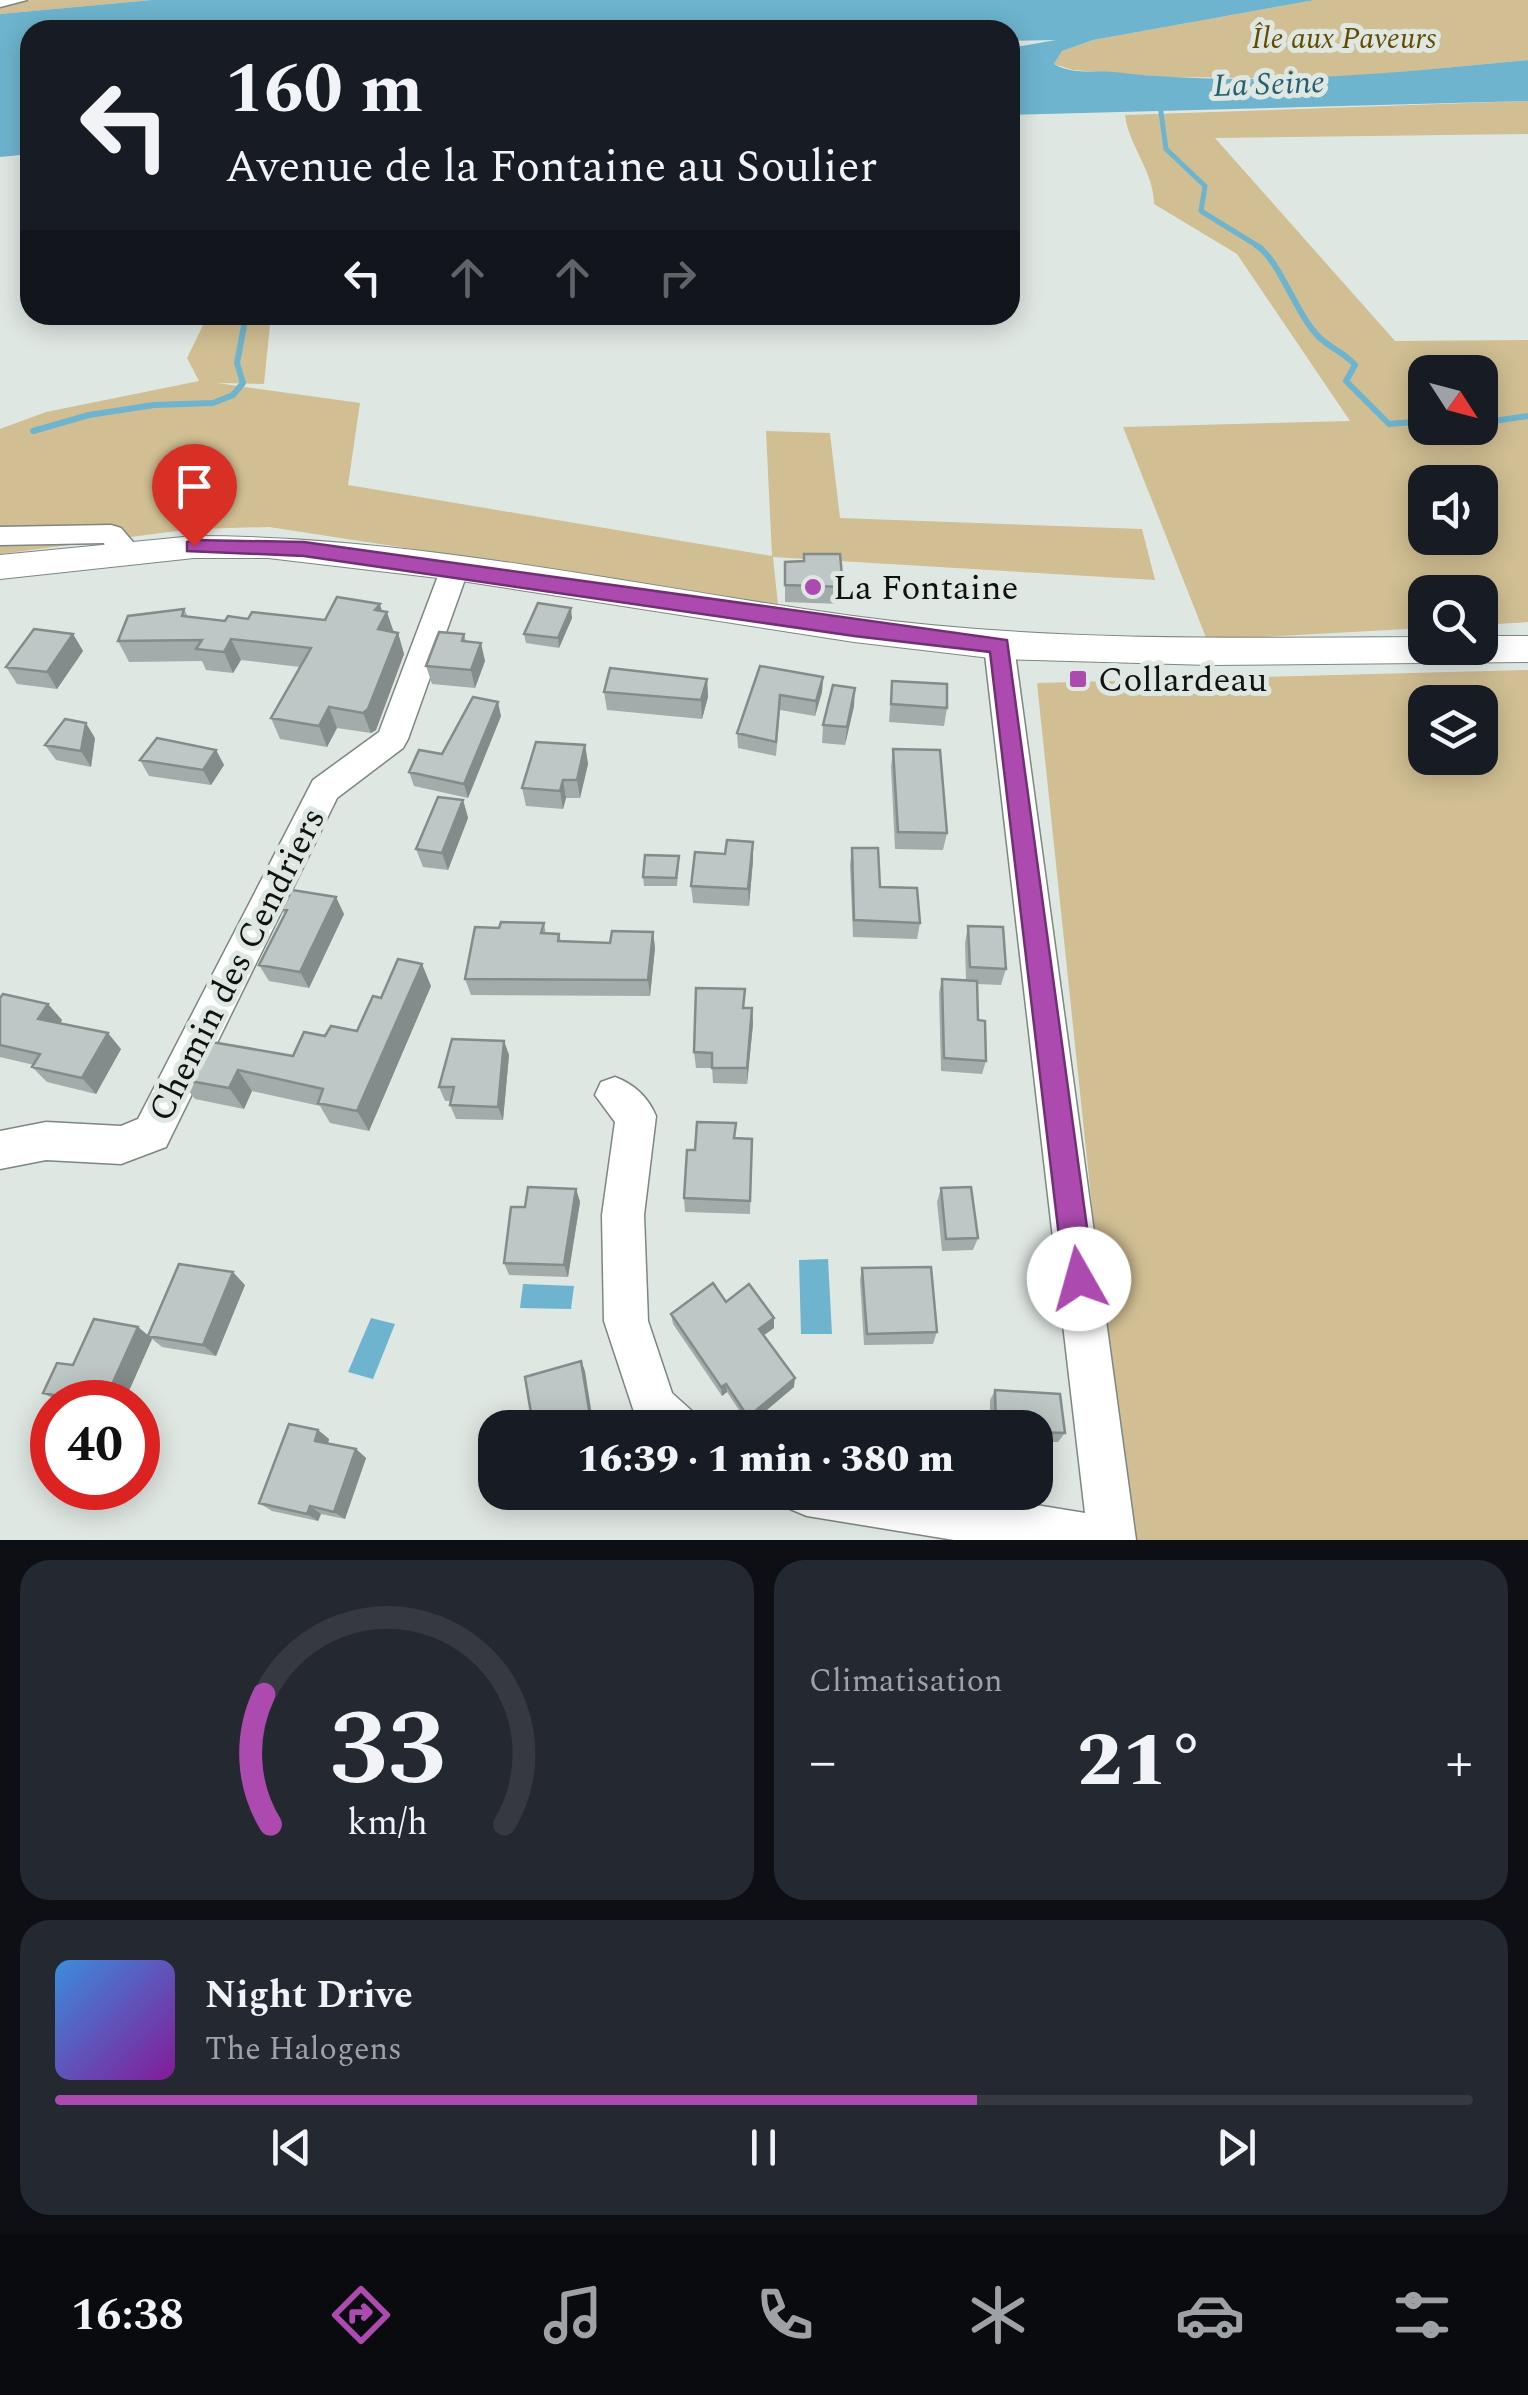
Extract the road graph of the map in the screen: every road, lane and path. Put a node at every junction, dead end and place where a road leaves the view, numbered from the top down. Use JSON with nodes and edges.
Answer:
{"nodes":[{"id":1,"x":20,"y":0,"type":"edge"},
{"id":2,"x":0,"y":2,"type":"edge"},
{"id":3,"x":0,"y":536,"type":"edge"},
{"id":4,"x":120,"y":554,"type":"junction"},
{"id":5,"x":0,"y":567,"type":"edge"},
{"id":6,"x":455,"y":568,"type":"junction"},
{"id":7,"x":1000,"y":646,"type":"junction"},
{"id":8,"x":1528,"y":648,"type":"edge"},
{"id":9,"x":615,"y":1094,"type":"dead end"},
{"id":10,"x":0,"y":1150,"type":"edge"},
{"id":11,"x":656,"y":1410,"type":"edge"},
{"id":12,"x":917,"y":1510,"type":"edge"},
{"id":13,"x":1100,"y":1540,"type":"edge"},
{"id":14,"x":1112,"y":1540,"type":"edge"}],
"edges":[{"from":1,"to":2,"type":"street"},
{"from":3,"to":4,"type":"street"},
{"from":4,"to":5,"type":"main road"},
{"from":4,"to":6,"type":"main road"},
{"from":6,"to":7,"type":"main road"},
{"from":6,"to":10,"type":"street","name":"Chemin des Cendriers"},
{"from":7,"to":8,"type":"main road"},
{"from":7,"to":14,"type":"street"},
{"from":9,"to":11,"type":"street"},
{"from":12,"to":13,"type":"street"}]}
